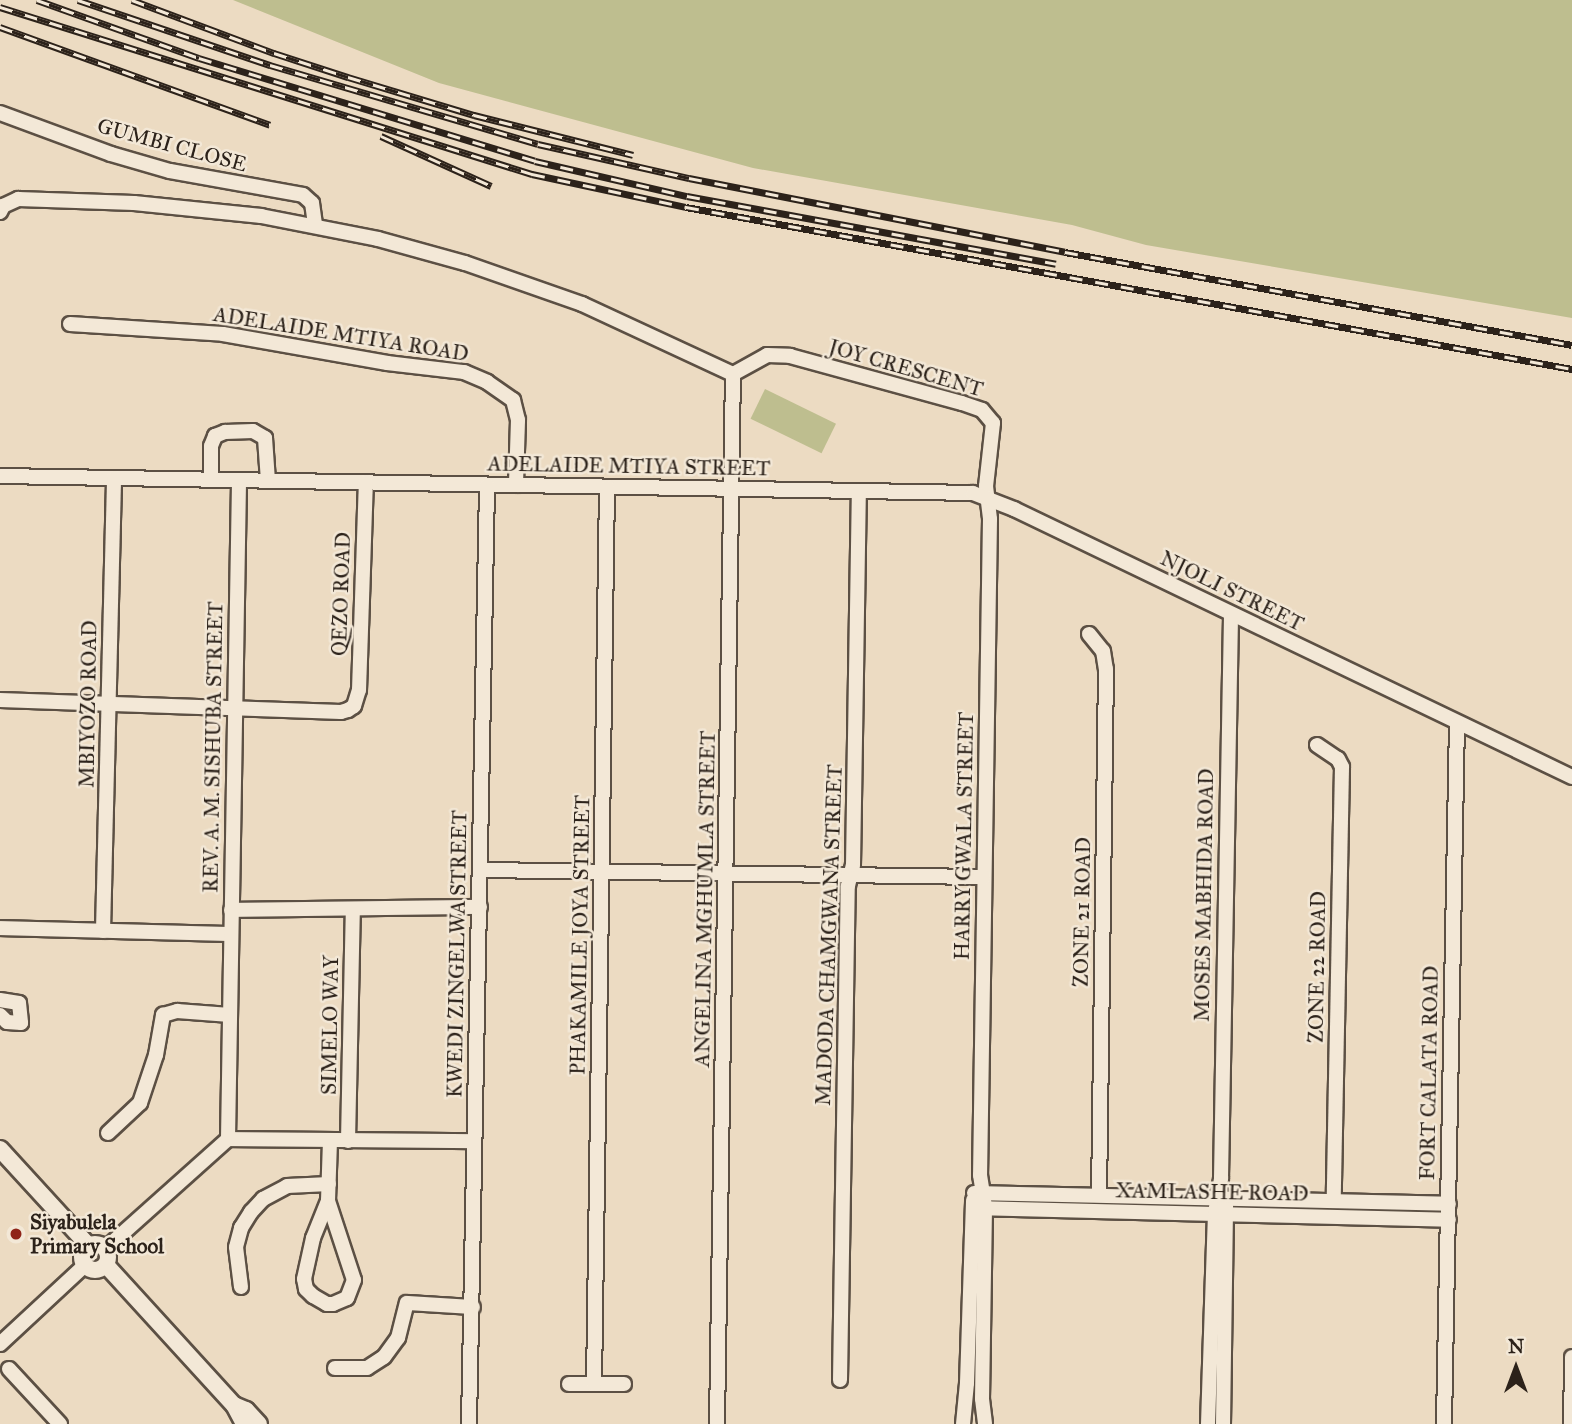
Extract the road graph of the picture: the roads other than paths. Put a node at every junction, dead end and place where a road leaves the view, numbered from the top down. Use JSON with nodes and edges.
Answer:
{"nodes":[{"id":1,"x":0,"y":113,"type":"edge"},
{"id":2,"x":2,"y":209,"type":"edge"},
{"id":3,"x":315,"y":225,"type":"junction"},
{"id":4,"x":70,"y":324,"type":"dead end"},
{"id":5,"x":733,"y":374,"type":"junction"},
{"id":6,"x":0,"y":476,"type":"edge"},
{"id":7,"x":114,"y":478,"type":"junction"},
{"id":8,"x":211,"y":480,"type":"junction"},
{"id":9,"x":239,"y":480,"type":"junction"},
{"id":10,"x":268,"y":481,"type":"junction"},
{"id":11,"x":366,"y":482,"type":"junction"},
{"id":12,"x":487,"y":485,"type":"junction"},
{"id":13,"x":516,"y":485,"type":"junction"},
{"id":14,"x":607,"y":486,"type":"junction"},
{"id":15,"x":733,"y":489,"type":"junction"},
{"id":16,"x":859,"y":491,"type":"junction"},
{"id":17,"x":988,"y":498,"type":"junction"},
{"id":18,"x":1231,"y":614,"type":"junction"},
{"id":19,"x":1089,"y":634,"type":"dead end"},
{"id":20,"x":0,"y":700,"type":"edge"},
{"id":21,"x":108,"y":704,"type":"junction"},
{"id":22,"x":235,"y":708,"type":"junction"},
{"id":23,"x":1457,"y":723,"type":"junction"},
{"id":24,"x":1317,"y":745,"type":"dead end"},
{"id":25,"x":1572,"y":778,"type":"edge"},
{"id":26,"x":481,"y":870,"type":"junction"},
{"id":27,"x":601,"y":872,"type":"junction"},
{"id":28,"x":727,"y":873,"type":"junction"},
{"id":29,"x":851,"y":875,"type":"junction"},
{"id":30,"x":984,"y":877,"type":"junction"},
{"id":31,"x":480,"y":907,"type":"junction"},
{"id":32,"x":231,"y":910,"type":"junction"},
{"id":33,"x":353,"y":911,"type":"junction"},
{"id":34,"x":0,"y":928,"type":"edge"},
{"id":35,"x":103,"y":931,"type":"junction"},
{"id":36,"x":231,"y":934,"type":"junction"},
{"id":37,"x":0,"y":1000,"type":"edge"},
{"id":38,"x":230,"y":1015,"type":"junction"},
{"id":39,"x":0,"y":1016,"type":"edge"},
{"id":40,"x":108,"y":1133,"type":"dead end"},
{"id":41,"x":228,"y":1139,"type":"junction"},
{"id":42,"x":330,"y":1141,"type":"junction"},
{"id":43,"x":348,"y":1141,"type":"junction"},
{"id":44,"x":474,"y":1141,"type":"junction"},
{"id":45,"x":0,"y":1149,"type":"edge"},
{"id":46,"x":329,"y":1184,"type":"junction"},
{"id":47,"x":1099,"y":1195,"type":"junction"},
{"id":48,"x":328,"y":1201,"type":"junction"},
{"id":49,"x":979,"y":1201,"type":"junction"},
{"id":50,"x":1334,"y":1201,"type":"junction"},
{"id":51,"x":1449,"y":1204,"type":"junction"},
{"id":52,"x":1220,"y":1206,"type":"junction"},
{"id":53,"x":1449,"y":1220,"type":"junction"},
{"id":54,"x":100,"y":1253,"type":"junction"},
{"id":55,"x":85,"y":1265,"type":"joint"},
{"id":56,"x":242,"y":1287,"type":"dead end"},
{"id":57,"x":473,"y":1307,"type":"junction"},
{"id":58,"x":0,"y":1344,"type":"edge"},
{"id":59,"x":1572,"y":1357,"type":"edge"},
{"id":60,"x":335,"y":1368,"type":"dead end"},
{"id":61,"x":9,"y":1369,"type":"dead end"},
{"id":62,"x":840,"y":1380,"type":"dead end"},
{"id":63,"x":569,"y":1384,"type":"dead end"},
{"id":64,"x":594,"y":1384,"type":"junction"},
{"id":65,"x":624,"y":1384,"type":"dead end"},
{"id":66,"x":234,"y":1405,"type":"junction"},
{"id":67,"x":60,"y":1424,"type":"edge"},
{"id":68,"x":244,"y":1424,"type":"edge"},
{"id":69,"x":259,"y":1424,"type":"edge"},
{"id":70,"x":470,"y":1424,"type":"edge"},
{"id":71,"x":718,"y":1424,"type":"edge"},
{"id":72,"x":963,"y":1424,"type":"edge"},
{"id":73,"x":985,"y":1424,"type":"edge"},
{"id":74,"x":1208,"y":1424,"type":"edge"},
{"id":75,"x":1223,"y":1424,"type":"edge"},
{"id":76,"x":1444,"y":1424,"type":"edge"},
{"id":77,"x":1571,"y":1424,"type":"edge"}],
"edges":[{"from":1,"to":3,"type":"street","name":"GUMBI CLOSE"},
{"from":2,"to":3,"type":"street"},
{"from":3,"to":5,"type":"street"},
{"from":4,"to":13,"type":"street","name":"ADELAIDE MTIYA ROAD"},
{"from":5,"to":15,"type":"street","name":"ANGELINA MGHUMLA STREET"},
{"from":5,"to":17,"type":"street","name":"JOY CRESCENT"},
{"from":6,"to":7,"type":"street","name":"ADELAIDE MTIYA STREET"},
{"from":7,"to":8,"type":"street","name":"ADELAIDE MTIYA STREET"},
{"from":7,"to":21,"type":"street","name":"MBIYOZO ROAD"},
{"from":8,"to":9,"type":"street","name":"ADELAIDE MTIYA STREET"},
{"from":8,"to":10,"type":"street"},
{"from":9,"to":10,"type":"street","name":"ADELAIDE MTIYA STREET"},
{"from":9,"to":22,"type":"street","name":"REV. A. M. SISHUBA STREET"},
{"from":10,"to":11,"type":"street","name":"ADELAIDE MTIYA STREET"},
{"from":11,"to":12,"type":"street","name":"ADELAIDE MTIYA STREET"},
{"from":11,"to":22,"type":"street","name":"QEZO ROAD"},
{"from":12,"to":13,"type":"street","name":"ADELAIDE MTIYA STREET"},
{"from":12,"to":26,"type":"street","name":"KWEDI ZINGELWA STREET"},
{"from":13,"to":14,"type":"street","name":"ADELAIDE MTIYA STREET"},
{"from":14,"to":15,"type":"street","name":"ADELAIDE MTIYA STREET"},
{"from":14,"to":27,"type":"street","name":"PHAKAMILE JOYA STREET"},
{"from":15,"to":16,"type":"street","name":"ADELAIDE MTIYA STREET"},
{"from":15,"to":28,"type":"street","name":"ANGELINA MGHUMLA STREET"},
{"from":16,"to":17,"type":"street","name":"ADELAIDE MTIYA STREET"},
{"from":16,"to":29,"type":"street","name":"MADODA CHAMGWANA STREET"},
{"from":17,"to":18,"type":"street","name":"NJOLI STREET"},
{"from":17,"to":30,"type":"street","name":"HARRY GWALA STREET"},
{"from":18,"to":23,"type":"street","name":"NJOLI STREET"},
{"from":18,"to":52,"type":"street","name":"MOSES MABHIDA ROAD"},
{"from":19,"to":47,"type":"street","name":"ZONE 21 ROAD"},
{"from":20,"to":21,"type":"street"},
{"from":21,"to":22,"type":"street"},
{"from":21,"to":35,"type":"street","name":"MBIYOZO ROAD"},
{"from":22,"to":32,"type":"street","name":"REV. A. M. SISHUBA STREET"},
{"from":23,"to":25,"type":"street","name":"NJOLI STREET"},
{"from":23,"to":51,"type":"street","name":"FORT CALATA ROAD"},
{"from":24,"to":50,"type":"street","name":"ZONE 22 ROAD"},
{"from":26,"to":27,"type":"street"},
{"from":26,"to":31,"type":"street","name":"KWEDI ZINGELWA STREET"},
{"from":27,"to":28,"type":"street"},
{"from":27,"to":64,"type":"street","name":"PHAKAMILE JOYA STREET"},
{"from":28,"to":29,"type":"street"},
{"from":28,"to":71,"type":"street","name":"ANGELINA MGHUMLA STREET"},
{"from":29,"to":30,"type":"street"},
{"from":29,"to":62,"type":"street","name":"MADODA CHAMGWANA STREET"},
{"from":30,"to":49,"type":"street","name":"HARRY GWALA STREET"},
{"from":31,"to":33,"type":"street"},
{"from":31,"to":44,"type":"street","name":"KWEDI ZINGELWA STREET"},
{"from":32,"to":33,"type":"street"},
{"from":32,"to":36,"type":"street","name":"REV. A. M. SISHUBA STREET"},
{"from":33,"to":43,"type":"street","name":"SIMELO WAY"},
{"from":34,"to":35,"type":"street"},
{"from":35,"to":36,"type":"street"},
{"from":36,"to":38,"type":"street","name":"REV. A. M. SISHUBA STREET"},
{"from":37,"to":39,"type":"street"},
{"from":38,"to":40,"type":"street"},
{"from":38,"to":41,"type":"street","name":"REV. A. M. SISHUBA STREET"},
{"from":41,"to":42,"type":"street"},
{"from":41,"to":54,"type":"street"},
{"from":42,"to":43,"type":"street"},
{"from":42,"to":46,"type":"street"},
{"from":43,"to":44,"type":"street"},
{"from":44,"to":57,"type":"street","name":"KWEDI ZINGELWA STREET"},
{"from":45,"to":54,"type":"street"},
{"from":46,"to":48,"type":"street"},
{"from":46,"to":56,"type":"street"},
{"from":47,"to":49,"type":"street","name":"XAMLASHE ROAD"},
{"from":47,"to":52,"type":"street","name":"XAMLASHE ROAD"},
{"from":48,"to":48,"type":"street"},
{"from":49,"to":52,"type":"street","name":"XAMLASHE ROAD"},
{"from":49,"to":72,"type":"street","name":"HARRY GWALA STREET"},
{"from":49,"to":73,"type":"street","name":"HARRY GWALA STREET"},
{"from":50,"to":51,"type":"street","name":"XAMLASHE ROAD"},
{"from":50,"to":52,"type":"street","name":"XAMLASHE ROAD"},
{"from":51,"to":53,"type":"street","name":"FORT CALATA ROAD"},
{"from":52,"to":53,"type":"street","name":"XAMLASHE ROAD"},
{"from":52,"to":74,"type":"street","name":"MOSES MABHIDA ROAD"},
{"from":52,"to":75,"type":"street","name":"MOSES MABHIDA ROAD"},
{"from":53,"to":76,"type":"street","name":"FORT CALATA ROAD"},
{"from":54,"to":55,"type":"street"},
{"from":54,"to":66,"type":"street"},
{"from":55,"to":58,"type":"street"},
{"from":57,"to":60,"type":"street"},
{"from":57,"to":70,"type":"street","name":"KWEDI ZINGELWA STREET"},
{"from":59,"to":77,"type":"street"},
{"from":61,"to":67,"type":"street"},
{"from":63,"to":64,"type":"street"},
{"from":64,"to":65,"type":"street"},
{"from":66,"to":68,"type":"street"},
{"from":66,"to":69,"type":"street"}]}
